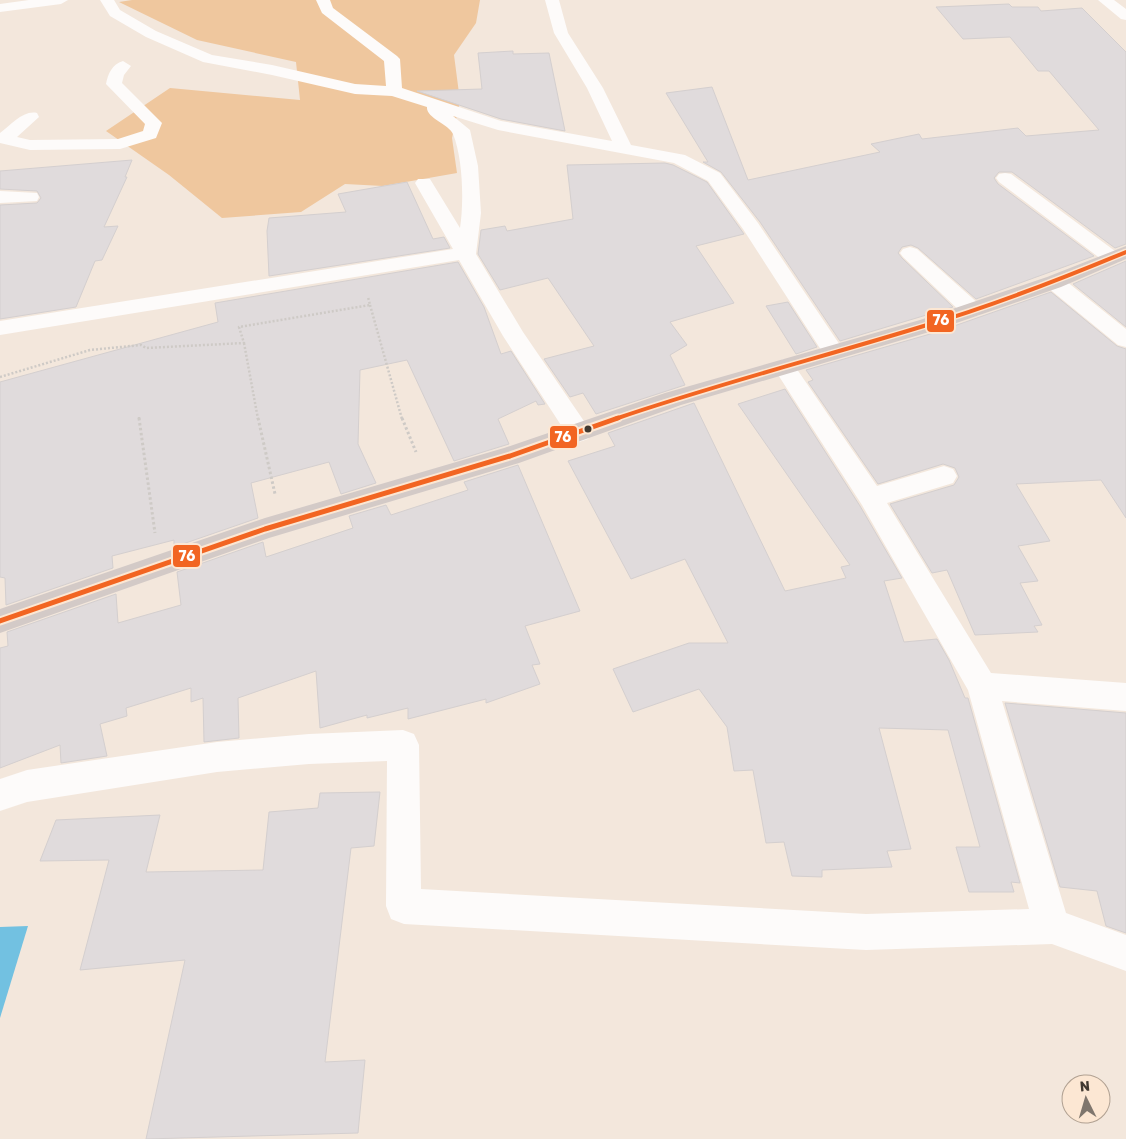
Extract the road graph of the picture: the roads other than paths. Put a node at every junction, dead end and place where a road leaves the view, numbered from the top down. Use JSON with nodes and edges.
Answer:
{"nodes":[{"id":1,"x":61,"y":0,"type":"edge"},
{"id":2,"x":107,"y":0,"type":"edge"},
{"id":3,"x":552,"y":0,"type":"edge"},
{"id":4,"x":1105,"y":0,"type":"edge"},
{"id":5,"x":321,"y":1,"type":"edge"},
{"id":6,"x":0,"y":8,"type":"edge"},
{"id":7,"x":1126,"y":16,"type":"edge"},
{"id":8,"x":123,"y":66,"type":"dead end"},
{"id":9,"x":394,"y":91,"type":"junction"},
{"id":10,"x":427,"y":103,"type":"junction"},
{"id":11,"x":31,"y":118,"type":"dead end"},
{"id":12,"x":2,"y":138,"type":"edge"},
{"id":13,"x":624,"y":148,"type":"junction"},
{"id":14,"x":1005,"y":178,"type":"dead end"},
{"id":15,"x":424,"y":183,"type":"dead end"},
{"id":16,"x":0,"y":197,"type":"edge"},
{"id":17,"x":30,"y":197,"type":"dead end"},
{"id":18,"x":466,"y":253,"type":"junction"},
{"id":19,"x":910,"y":253,"type":"dead end"},
{"id":20,"x":1119,"y":255,"type":"edge"},
{"id":21,"x":1054,"y":282,"type":"junction"},
{"id":22,"x":972,"y":310,"type":"junction"},
{"id":23,"x":0,"y":328,"type":"edge"},
{"id":24,"x":1126,"y":340,"type":"edge"},
{"id":25,"x":833,"y":351,"type":"junction"},
{"id":26,"x":784,"y":368,"type":"junction"},
{"id":27,"x":579,"y":433,"type":"junction"},
{"id":28,"x":944,"y":476,"type":"dead end"},
{"id":29,"x":871,"y":498,"type":"junction"},
{"id":30,"x":0,"y":621,"type":"edge"},
{"id":31,"x":982,"y":686,"type":"junction"},
{"id":32,"x":1126,"y":697,"type":"edge"},
{"id":33,"x":0,"y":795,"type":"edge"},
{"id":34,"x":1052,"y":926,"type":"junction"},
{"id":35,"x":1126,"y":953,"type":"edge"}],
"edges":[{"from":1,"to":6,"type":"street"},
{"from":2,"to":9,"type":"street"},
{"from":3,"to":13,"type":"street"},
{"from":4,"to":7,"type":"street"},
{"from":5,"to":9,"type":"street"},
{"from":8,"to":12,"type":"street"},
{"from":9,"to":10,"type":"street"},
{"from":10,"to":13,"type":"street"},
{"from":10,"to":18,"type":"street"},
{"from":11,"to":12,"type":"street"},
{"from":13,"to":25,"type":"street"},
{"from":14,"to":20,"type":"street"},
{"from":15,"to":18,"type":"street"},
{"from":16,"to":17,"type":"street"},
{"from":18,"to":23,"type":"street"},
{"from":18,"to":27,"type":"street"},
{"from":19,"to":22,"type":"street"},
{"from":20,"to":21,"type":"main road"},
{"from":21,"to":22,"type":"main road"},
{"from":21,"to":24,"type":"street"},
{"from":22,"to":25,"type":"main road"},
{"from":25,"to":26,"type":"main road"},
{"from":26,"to":27,"type":"main road"},
{"from":26,"to":29,"type":"street"},
{"from":27,"to":30,"type":"main road"},
{"from":28,"to":29,"type":"street"},
{"from":29,"to":31,"type":"street"},
{"from":31,"to":32,"type":"street"},
{"from":31,"to":34,"type":"street"},
{"from":33,"to":34,"type":"street"},
{"from":34,"to":35,"type":"street"}]}
